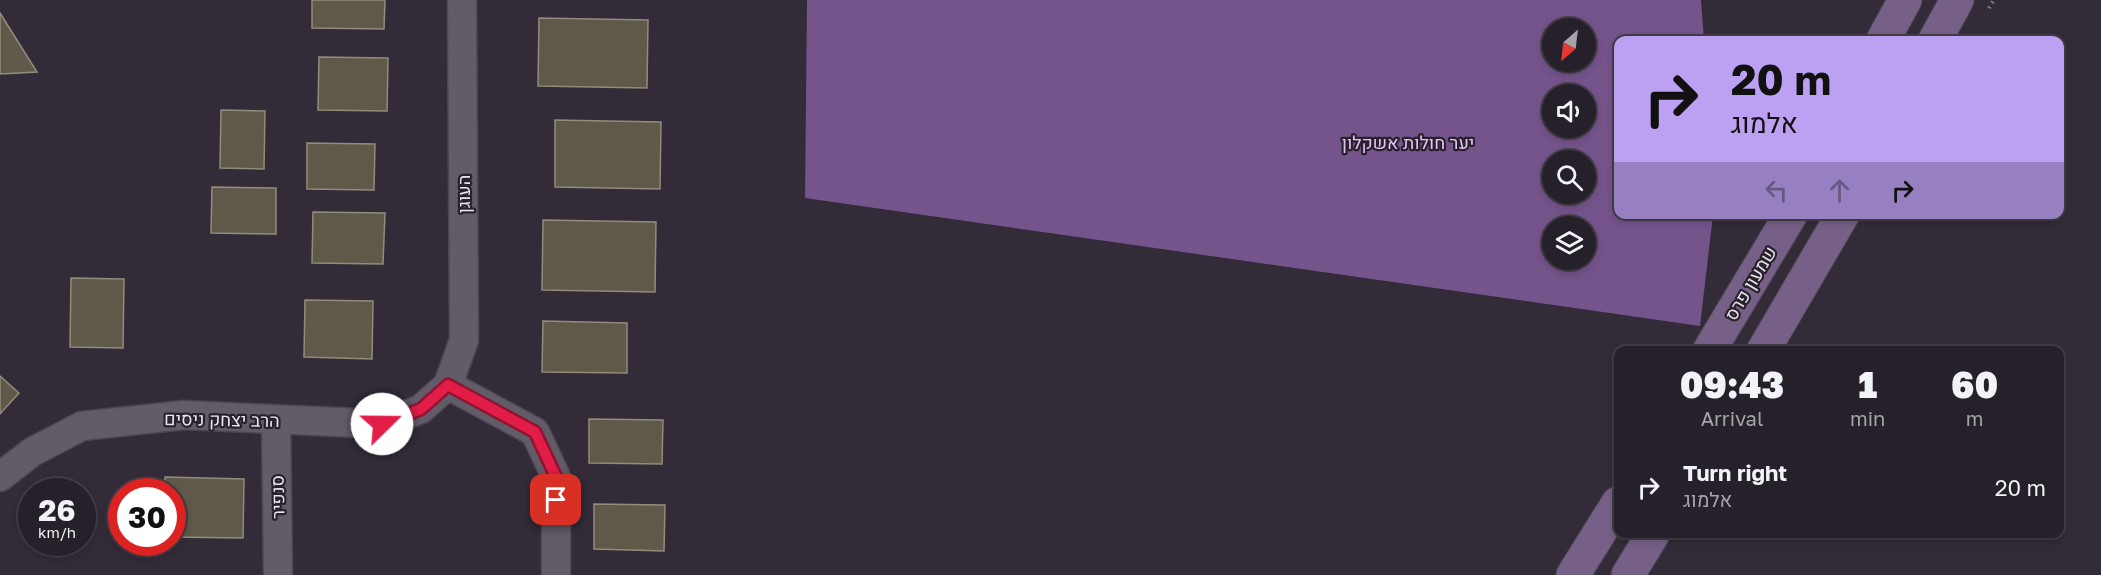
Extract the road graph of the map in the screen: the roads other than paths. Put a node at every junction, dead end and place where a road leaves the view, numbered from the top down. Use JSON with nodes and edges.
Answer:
{"nodes":[{"id":1,"x":462,"y":0,"type":"edge"},
{"id":2,"x":1905,"y":0,"type":"edge"},
{"id":3,"x":1957,"y":0,"type":"edge"},
{"id":4,"x":1885,"y":36,"type":"edge"},
{"id":5,"x":1937,"y":36,"type":"edge"},
{"id":6,"x":1788,"y":219,"type":"edge"},
{"id":7,"x":1840,"y":219,"type":"edge"},
{"id":8,"x":1712,"y":346,"type":"edge"},
{"id":9,"x":1765,"y":346,"type":"edge"},
{"id":10,"x":448,"y":385,"type":"junction"},
{"id":11,"x":276,"y":420,"type":"junction"},
{"id":12,"x":0,"y":477,"type":"edge"},
{"id":13,"x":1614,"y":509,"type":"edge"},
{"id":14,"x":1651,"y":538,"type":"edge"},
{"id":15,"x":278,"y":575,"type":"edge"},
{"id":16,"x":556,"y":575,"type":"edge"},
{"id":17,"x":1573,"y":575,"type":"edge"},
{"id":18,"x":1628,"y":575,"type":"edge"}],
"edges":[{"from":1,"to":10,"type":"street","name":"העוגן"},
{"from":2,"to":4,"type":"main road"},
{"from":3,"to":5,"type":"main road"},
{"from":6,"to":8,"type":"main road","name":"שמעון פרס"},
{"from":7,"to":9,"type":"main road"},
{"from":10,"to":11,"type":"street","name":"הרב יצחק ניסים"},
{"from":10,"to":16,"type":"street"},
{"from":11,"to":12,"type":"street","name":"הרב יצחק ניסים"},
{"from":11,"to":15,"type":"street","name":"סנפיר"},
{"from":13,"to":17,"type":"main road"},
{"from":14,"to":18,"type":"main road"}]}
